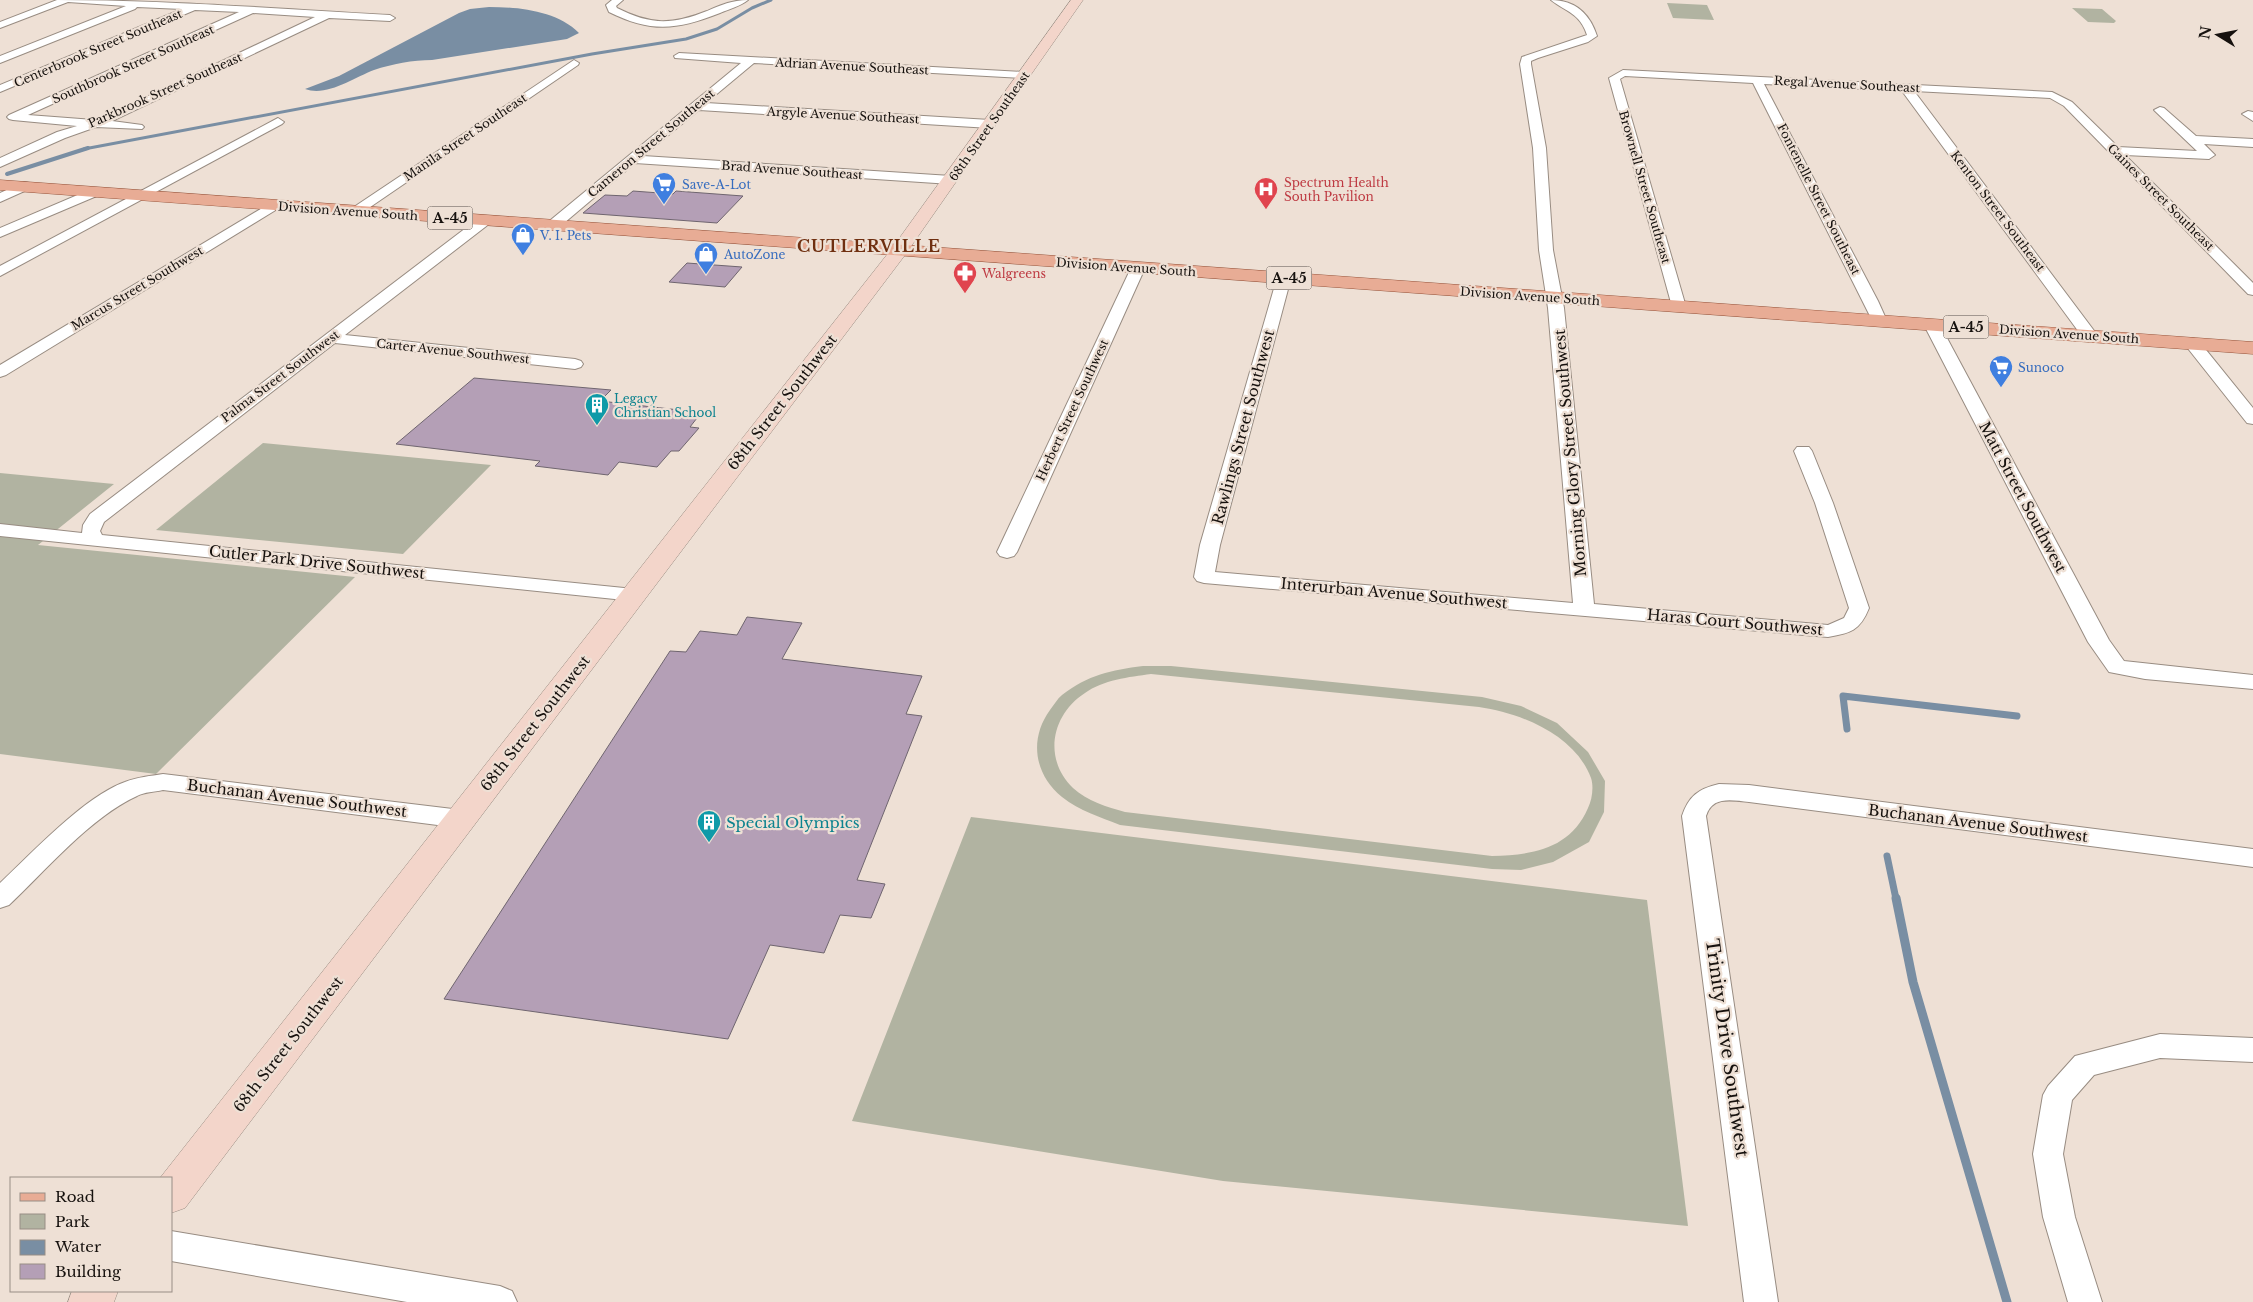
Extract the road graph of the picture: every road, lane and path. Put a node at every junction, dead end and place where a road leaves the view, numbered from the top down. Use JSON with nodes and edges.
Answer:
{"nodes":[{"id":1,"x":66,"y":0,"type":"edge"},
{"id":2,"x":70,"y":0,"type":"edge"},
{"id":3,"x":617,"y":0,"type":"edge"},
{"id":4,"x":743,"y":0,"type":"edge"},
{"id":5,"x":1077,"y":0,"type":"edge"},
{"id":6,"x":1556,"y":0,"type":"edge"},
{"id":7,"x":139,"y":4,"type":"junction"},
{"id":8,"x":196,"y":7,"type":"junction"},
{"id":9,"x":253,"y":10,"type":"junction"},
{"id":10,"x":328,"y":14,"type":"junction"},
{"id":11,"x":390,"y":18,"type":"dead end"},
{"id":12,"x":0,"y":25,"type":"edge"},
{"id":13,"x":679,"y":56,"type":"dead end"},
{"id":14,"x":0,"y":60,"type":"edge"},
{"id":15,"x":751,"y":60,"type":"junction"},
{"id":16,"x":574,"y":63,"type":"dead end"},
{"id":17,"x":1623,"y":73,"type":"joint"},
{"id":18,"x":1024,"y":75,"type":"junction"},
{"id":19,"x":1756,"y":79,"type":"junction"},
{"id":20,"x":1905,"y":87,"type":"junction"},
{"id":21,"x":0,"y":89,"type":"edge"},
{"id":22,"x":2068,"y":104,"type":"joint"},
{"id":23,"x":696,"y":106,"type":"junction"},
{"id":24,"x":2160,"y":110,"type":"dead end"},
{"id":25,"x":0,"y":116,"type":"edge"},
{"id":26,"x":13,"y":117,"type":"junction"},
{"id":27,"x":72,"y":122,"type":"junction"},
{"id":28,"x":278,"y":122,"type":"dead end"},
{"id":29,"x":95,"y":124,"type":"junction"},
{"id":30,"x":990,"y":124,"type":"junction"},
{"id":31,"x":138,"y":127,"type":"dead end"},
{"id":32,"x":2194,"y":140,"type":"junction"},
{"id":33,"x":2253,"y":143,"type":"edge"},
{"id":34,"x":2116,"y":151,"type":"junction"},
{"id":35,"x":0,"y":155,"type":"edge"},
{"id":36,"x":632,"y":159,"type":"junction"},
{"id":37,"x":0,"y":163,"type":"edge"},
{"id":38,"x":952,"y":180,"type":"junction"},
{"id":39,"x":0,"y":185,"type":"edge"},
{"id":40,"x":24,"y":186,"type":"junction"},
{"id":41,"x":94,"y":192,"type":"junction"},
{"id":42,"x":143,"y":196,"type":"junction"},
{"id":43,"x":0,"y":198,"type":"edge"},
{"id":44,"x":274,"y":205,"type":"junction"},
{"id":45,"x":355,"y":211,"type":"junction"},
{"id":46,"x":484,"y":221,"type":"junction"},
{"id":47,"x":552,"y":226,"type":"junction"},
{"id":48,"x":0,"y":233,"type":"edge"},
{"id":49,"x":899,"y":251,"type":"junction"},
{"id":50,"x":1138,"y":268,"type":"junction"},
{"id":51,"x":0,"y":272,"type":"edge"},
{"id":52,"x":1284,"y":278,"type":"junction"},
{"id":53,"x":2253,"y":291,"type":"edge"},
{"id":54,"x":1553,"y":298,"type":"junction"},
{"id":55,"x":1678,"y":307,"type":"junction"},
{"id":56,"x":1879,"y":321,"type":"junction"},
{"id":57,"x":1932,"y":325,"type":"junction"},
{"id":58,"x":2090,"y":336,"type":"junction"},
{"id":59,"x":331,"y":338,"type":"junction"},
{"id":60,"x":2192,"y":343,"type":"junction"},
{"id":61,"x":2253,"y":348,"type":"edge"},
{"id":62,"x":575,"y":364,"type":"dead end"},
{"id":63,"x":0,"y":372,"type":"edge"},
{"id":64,"x":2253,"y":419,"type":"edge"},
{"id":65,"x":1803,"y":452,"type":"dead end"},
{"id":66,"x":0,"y":530,"type":"edge"},
{"id":67,"x":96,"y":540,"type":"junction"},
{"id":68,"x":1007,"y":552,"type":"dead end"},
{"id":69,"x":1204,"y":577,"type":"joint"},
{"id":70,"x":634,"y":595,"type":"junction"},
{"id":71,"x":1584,"y":609,"type":"junction"},
{"id":72,"x":2253,"y":682,"type":"edge"},
{"id":73,"x":1704,"y":797,"type":"joint"},
{"id":74,"x":461,"y":819,"type":"junction"},
{"id":75,"x":2253,"y":858,"type":"edge"},
{"id":76,"x":1,"y":897,"type":"edge"},
{"id":77,"x":2253,"y":1050,"type":"edge"},
{"id":78,"x":172,"y":1194,"type":"edge"},
{"id":79,"x":172,"y":1246,"type":"edge"},
{"id":80,"x":500,"y":1302,"type":"edge"},
{"id":81,"x":1762,"y":1302,"type":"edge"},
{"id":82,"x":2085,"y":1302,"type":"edge"}],
"edges":[{"from":1,"to":12,"type":"street"},
{"from":2,"to":7,"type":"street"},
{"from":3,"to":4,"type":"street"},
{"from":5,"to":18,"type":"main road","name":"68th Street Southeast"},
{"from":6,"to":54,"type":"street","name":"Morning Glory Street Southwest"},
{"from":7,"to":8,"type":"street"},
{"from":7,"to":14,"type":"street"},
{"from":8,"to":9,"type":"street"},
{"from":8,"to":21,"type":"street","name":"Centerbrook Street Southeast"},
{"from":9,"to":10,"type":"street"},
{"from":9,"to":26,"type":"street","name":"Southbrook Street Southeast"},
{"from":10,"to":11,"type":"street"},
{"from":10,"to":29,"type":"street","name":"Parkbrook Street Southeast"},
{"from":13,"to":15,"type":"street","name":"Adrian Avenue Southeast"},
{"from":15,"to":18,"type":"street","name":"Adrian Avenue Southeast"},
{"from":15,"to":23,"type":"street","name":"Cameron Street Southeast"},
{"from":16,"to":45,"type":"street","name":"Manila Street Southeast"},
{"from":17,"to":19,"type":"street","name":"Regal Avenue Southeast"},
{"from":17,"to":55,"type":"street","name":"Brownell Street Southeast"},
{"from":18,"to":30,"type":"main road","name":"68th Street Southeast"},
{"from":19,"to":20,"type":"street","name":"Regal Avenue Southeast"},
{"from":19,"to":56,"type":"street","name":"Fontenelle Street Southeast"},
{"from":20,"to":22,"type":"street","name":"Regal Avenue Southeast"},
{"from":20,"to":58,"type":"street","name":"Kenton Street Southeast"},
{"from":22,"to":34,"type":"street","name":"Gaines Street Southeast"},
{"from":23,"to":30,"type":"street","name":"Argyle Avenue Southeast"},
{"from":23,"to":36,"type":"street","name":"Cameron Street Southeast"},
{"from":24,"to":32,"type":"street"},
{"from":25,"to":26,"type":"street"},
{"from":26,"to":27,"type":"street"},
{"from":27,"to":29,"type":"street"},
{"from":27,"to":35,"type":"street","name":"Southbrook Street Southeast"},
{"from":28,"to":42,"type":"street"},
{"from":29,"to":31,"type":"street"},
{"from":29,"to":37,"type":"street","name":"Parkbrook Street Southeast"},
{"from":30,"to":38,"type":"main road","name":"68th Street Southeast"},
{"from":32,"to":33,"type":"street"},
{"from":32,"to":34,"type":"street"},
{"from":34,"to":53,"type":"street","name":"Gaines Street Southeast"},
{"from":36,"to":38,"type":"street","name":"Brad Avenue Southeast"},
{"from":36,"to":47,"type":"street","name":"Cameron Street Southeast"},
{"from":38,"to":49,"type":"main road","name":"68th Street Southeast"},
{"from":39,"to":40,"type":"main road","name":"Division Avenue South","number":"A-45"},
{"from":40,"to":41,"type":"main road","name":"Division Avenue South","number":"A-45"},
{"from":40,"to":43,"type":"street"},
{"from":41,"to":42,"type":"main road","name":"Division Avenue South","number":"A-45"},
{"from":41,"to":48,"type":"street"},
{"from":42,"to":44,"type":"main road","name":"Division Avenue South","number":"A-45"},
{"from":42,"to":51,"type":"street"},
{"from":44,"to":45,"type":"main road","name":"Division Avenue South","number":"A-45"},
{"from":44,"to":63,"type":"street","name":"Marcus Street Southwest"},
{"from":45,"to":46,"type":"main road","name":"Division Avenue South","number":"A-45"},
{"from":46,"to":47,"type":"main road","name":"Division Avenue South","number":"A-45"},
{"from":46,"to":59,"type":"street","name":"Palma Street Southwest"},
{"from":47,"to":49,"type":"main road","name":"Division Avenue South","number":"A-45"},
{"from":49,"to":50,"type":"main road","name":"Division Avenue South","number":"A-45"},
{"from":49,"to":70,"type":"main road","name":"68th Street Southwest"},
{"from":50,"to":52,"type":"main road","name":"Division Avenue South","number":"A-45"},
{"from":50,"to":68,"type":"street","name":"Herbert Street Southwest"},
{"from":52,"to":54,"type":"main road","name":"Division Avenue South","number":"A-45"},
{"from":52,"to":69,"type":"street","name":"Rawlings Street Southwest"},
{"from":54,"to":55,"type":"main road","name":"Division Avenue South","number":"A-45"},
{"from":54,"to":71,"type":"street","name":"Morning Glory Street Southwest"},
{"from":55,"to":56,"type":"main road","name":"Division Avenue South","number":"A-45"},
{"from":56,"to":57,"type":"main road","name":"Division Avenue South","number":"A-45"},
{"from":57,"to":58,"type":"main road","name":"Division Avenue South","number":"A-45"},
{"from":57,"to":72,"type":"street","name":"Matt Street Southwest"},
{"from":58,"to":60,"type":"main road","name":"Division Avenue South","number":"A-45"},
{"from":59,"to":62,"type":"street","name":"Carter Avenue Southwest"},
{"from":59,"to":67,"type":"street","name":"Palma Street Southwest"},
{"from":60,"to":61,"type":"main road","name":"Division Avenue South","number":"A-45"},
{"from":60,"to":64,"type":"street"},
{"from":65,"to":71,"type":"street","name":"Haras Court Southwest"},
{"from":66,"to":67,"type":"street","name":"Cutler Park Drive Southwest"},
{"from":67,"to":70,"type":"street","name":"Cutler Park Drive Southwest"},
{"from":69,"to":71,"type":"street","name":"Interurban Avenue Southwest"},
{"from":70,"to":74,"type":"main road","name":"68th Street Southwest"},
{"from":73,"to":75,"type":"street","name":"Buchanan Avenue Southwest"},
{"from":73,"to":81,"type":"street","name":"Trinity Drive Southwest"},
{"from":74,"to":76,"type":"street","name":"Buchanan Avenue Southwest"},
{"from":74,"to":78,"type":"main road","name":"68th Street Southwest"},
{"from":77,"to":82,"type":"street"},
{"from":79,"to":80,"type":"street"}]}
